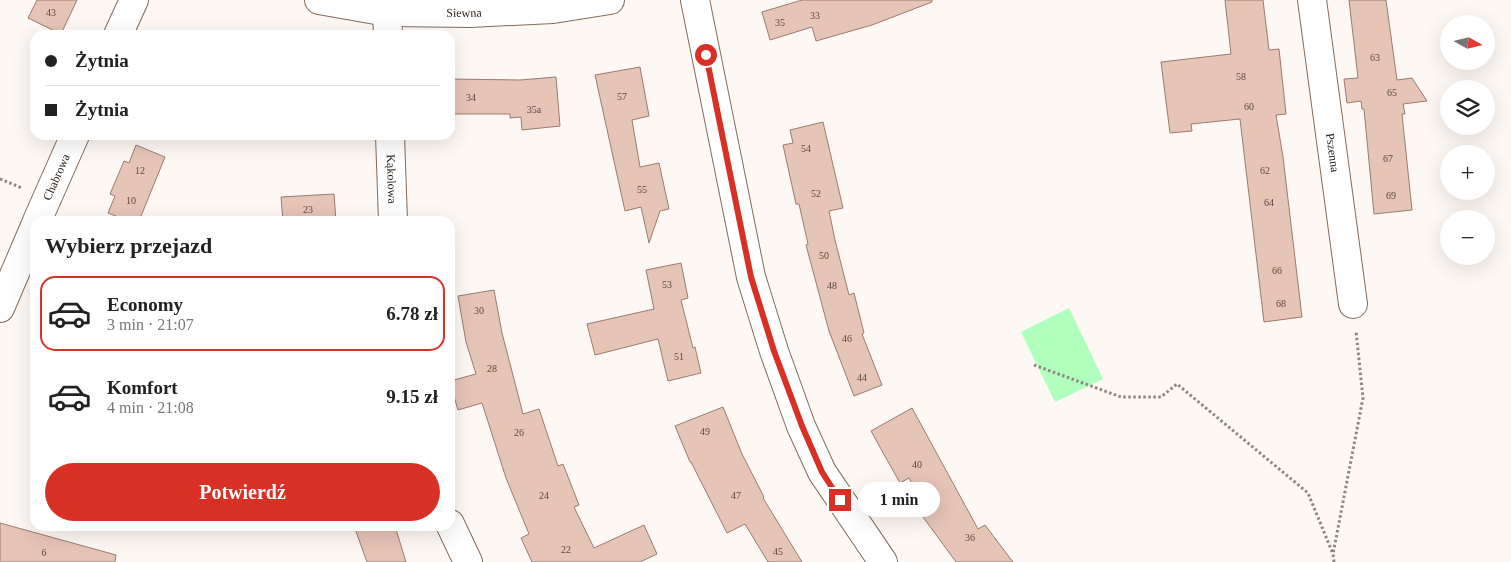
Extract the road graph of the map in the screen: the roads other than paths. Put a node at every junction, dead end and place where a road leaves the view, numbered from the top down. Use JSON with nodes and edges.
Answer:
{"nodes":[{"id":1,"x":134,"y":0,"type":"edge"},
{"id":2,"x":319,"y":0,"type":"edge"},
{"id":3,"x":610,"y":0,"type":"edge"},
{"id":4,"x":695,"y":0,"type":"edge"},
{"id":5,"x":1312,"y":0,"type":"edge"},
{"id":6,"x":387,"y":24,"type":"edge"},
{"id":7,"x":120,"y":30,"type":"edge"},
{"id":8,"x":73,"y":140,"type":"edge"},
{"id":9,"x":390,"y":140,"type":"edge"},
{"id":10,"x":39,"y":216,"type":"edge"},
{"id":11,"x":392,"y":216,"type":"edge"},
{"id":12,"x":30,"y":238,"type":"edge"},
{"id":13,"x":1353,"y":304,"type":"road end"},
{"id":14,"x":0,"y":308,"type":"edge"},
{"id":15,"x":453,"y":531,"type":"edge"},
{"id":16,"x":468,"y":562,"type":"edge"},
{"id":17,"x":883,"y":562,"type":"edge"}],
"edges":[{"from":1,"to":7,"type":"street"},
{"from":2,"to":6,"type":"street","name":"Siewna"},
{"from":3,"to":6,"type":"street","name":"Siewna"},
{"from":4,"to":17,"type":"street"},
{"from":5,"to":13,"type":"street","name":"Pszenna"},
{"from":8,"to":10,"type":"street","name":"Chabrowa"},
{"from":9,"to":11,"type":"street","name":"Kąkolowa"},
{"from":12,"to":14,"type":"street"},
{"from":15,"to":16,"type":"street"}]}
